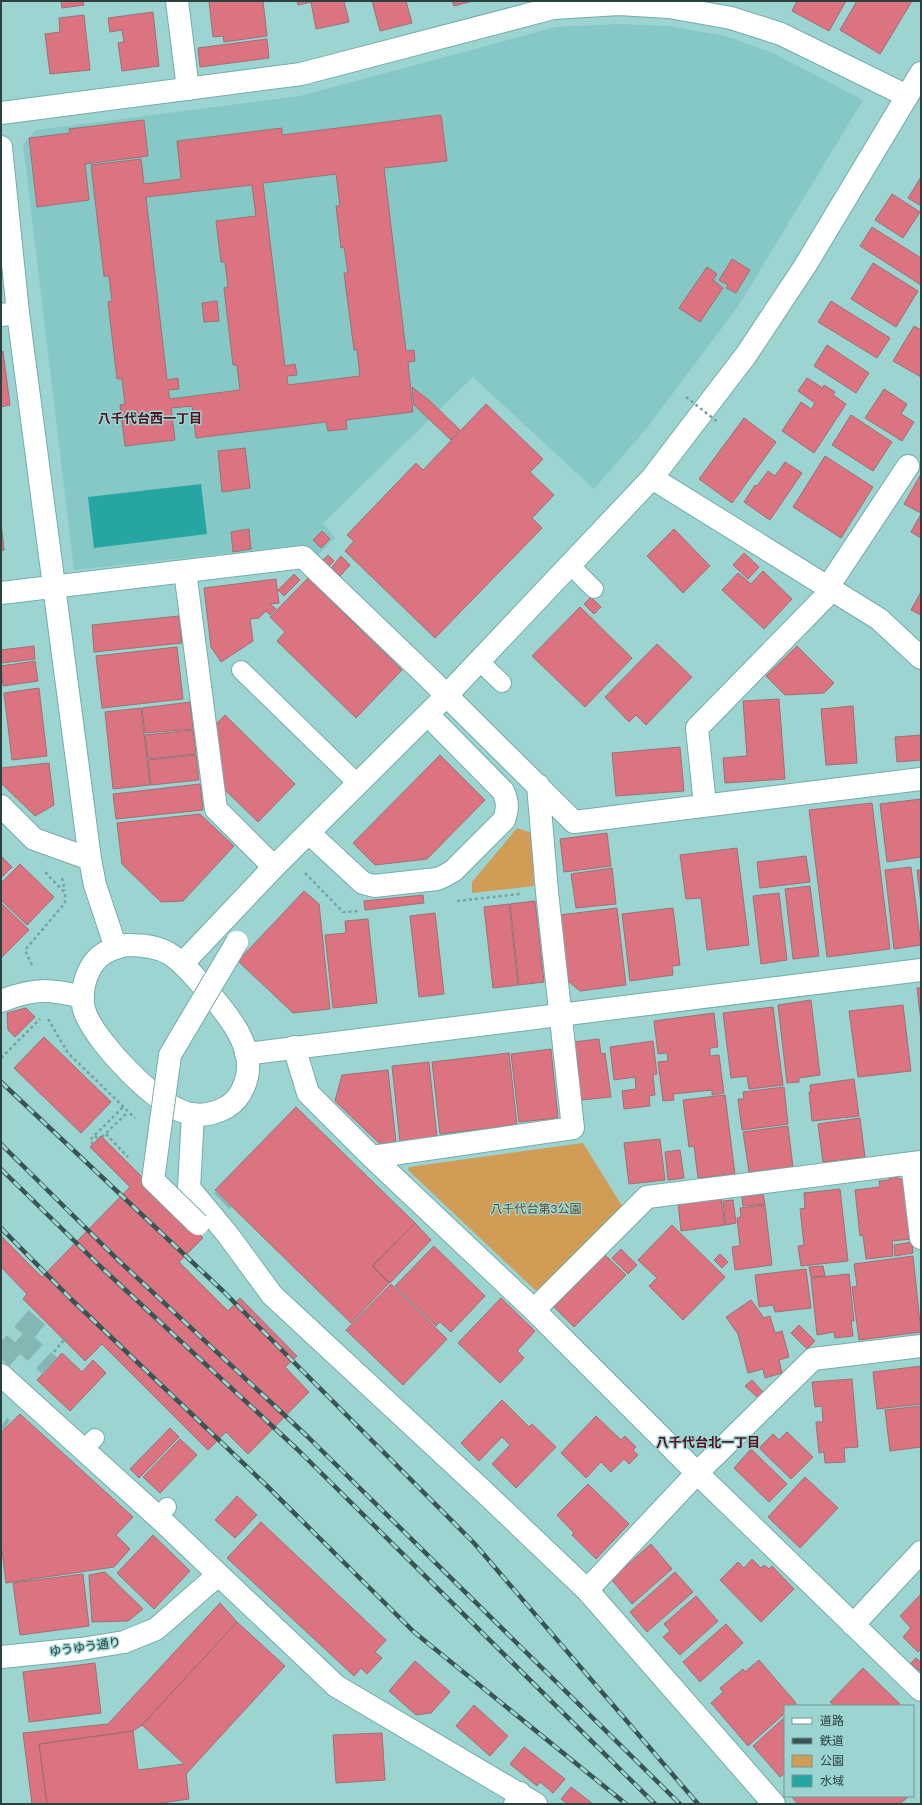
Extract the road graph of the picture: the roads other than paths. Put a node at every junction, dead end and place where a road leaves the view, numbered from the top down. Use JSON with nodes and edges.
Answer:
{"nodes":[{"id":1,"x":177,"y":1,"type":"edge"},
{"id":2,"x":619,"y":3,"type":"edge"},
{"id":3,"x":921,"y":73,"type":"edge"},
{"id":4,"x":188,"y":89,"type":"junction"},
{"id":5,"x":907,"y":96,"type":"junction"},
{"id":6,"x":1,"y":113,"type":"edge"},
{"id":7,"x":1,"y":147,"type":"edge"},
{"id":8,"x":10,"y":314,"type":"edge"},
{"id":9,"x":908,"y":466,"type":"dead end"},
{"id":10,"x":652,"y":478,"type":"junction"},
{"id":11,"x":570,"y":565,"type":"junction"},
{"id":12,"x":185,"y":571,"type":"junction"},
{"id":13,"x":53,"y":587,"type":"junction"},
{"id":14,"x":594,"y":589,"type":"dead end"},
{"id":15,"x":830,"y":589,"type":"junction"},
{"id":16,"x":1,"y":593,"type":"edge"},
{"id":17,"x":921,"y":658,"type":"edge"},
{"id":18,"x":480,"y":661,"type":"junction"},
{"id":19,"x":240,"y":670,"type":"dead end"},
{"id":20,"x":502,"y":683,"type":"dead end"},
{"id":21,"x":446,"y":696,"type":"junction"},
{"id":22,"x":428,"y":715,"type":"junction"},
{"id":23,"x":921,"y":778,"type":"edge"},
{"id":24,"x":358,"y":784,"type":"junction"},
{"id":25,"x":538,"y":786,"type":"junction"},
{"id":26,"x":705,"y":805,"type":"junction"},
{"id":27,"x":1,"y":806,"type":"edge"},
{"id":28,"x":308,"y":833,"type":"junction"},
{"id":29,"x":90,"y":859,"type":"junction"},
{"id":30,"x":274,"y":867,"type":"junction"},
{"id":31,"x":237,"y":942,"type":"dead end"},
{"id":32,"x":116,"y":948,"type":"junction"},
{"id":33,"x":182,"y":963,"type":"junction"},
{"id":34,"x":921,"y":970,"type":"edge"},
{"id":35,"x":83,"y":997,"type":"junction"},
{"id":36,"x":1,"y":1001,"type":"edge"},
{"id":37,"x":560,"y":1014,"type":"junction"},
{"id":38,"x":294,"y":1047,"type":"junction"},
{"id":39,"x":246,"y":1054,"type":"junction"},
{"id":40,"x":193,"y":1114,"type":"junction"},
{"id":41,"x":372,"y":1157,"type":"junction"},
{"id":42,"x":917,"y":1162,"type":"edge"},
{"id":43,"x":198,"y":1224,"type":"dead end"},
{"id":44,"x":921,"y":1238,"type":"edge"},
{"id":45,"x":534,"y":1310,"type":"junction"},
{"id":46,"x":921,"y":1346,"type":"edge"},
{"id":47,"x":1,"y":1375,"type":"edge"},
{"id":48,"x":697,"y":1473,"type":"junction"},
{"id":49,"x":921,"y":1552,"type":"edge"},
{"id":50,"x":218,"y":1575,"type":"junction"},
{"id":51,"x":587,"y":1590,"type":"junction"},
{"id":52,"x":853,"y":1625,"type":"junction"},
{"id":53,"x":1,"y":1657,"type":"edge"},
{"id":54,"x":921,"y":1690,"type":"edge"},
{"id":55,"x":524,"y":1800,"type":"edge"},
{"id":56,"x":774,"y":1804,"type":"edge"}],
"edges":[{"from":1,"to":4,"type":"street"},
{"from":2,"to":4,"type":"street"},
{"from":2,"to":5,"type":"street"},
{"from":3,"to":5,"type":"street"},
{"from":4,"to":6,"type":"street"},
{"from":5,"to":10,"type":"street"},
{"from":7,"to":8,"type":"street"},
{"from":8,"to":13,"type":"street"},
{"from":9,"to":15,"type":"street"},
{"from":10,"to":11,"type":"street"},
{"from":10,"to":15,"type":"street"},
{"from":11,"to":14,"type":"lane"},
{"from":11,"to":18,"type":"street"},
{"from":12,"to":13,"type":"street"},
{"from":12,"to":21,"type":"street"},
{"from":12,"to":30,"type":"street"},
{"from":13,"to":16,"type":"street"},
{"from":13,"to":29,"type":"street"},
{"from":15,"to":17,"type":"street"},
{"from":15,"to":26,"type":"street"},
{"from":18,"to":20,"type":"lane"},
{"from":18,"to":21,"type":"street"},
{"from":19,"to":24,"type":"lane"},
{"from":21,"to":22,"type":"street"},
{"from":21,"to":25,"type":"street"},
{"from":22,"to":24,"type":"street"},
{"from":22,"to":28,"type":"street"},
{"from":23,"to":26,"type":"street"},
{"from":24,"to":28,"type":"street"},
{"from":25,"to":26,"type":"street"},
{"from":25,"to":37,"type":"street"},
{"from":27,"to":29,"type":"street"},
{"from":28,"to":30,"type":"street"},
{"from":29,"to":32,"type":"street"},
{"from":30,"to":33,"type":"street"},
{"from":31,"to":43,"type":"street","bridge":true},
{"from":32,"to":33,"type":"street"},
{"from":32,"to":35,"type":"street"},
{"from":33,"to":39,"type":"street"},
{"from":34,"to":37,"type":"street"},
{"from":35,"to":36,"type":"street"},
{"from":35,"to":40,"type":"street"},
{"from":37,"to":38,"type":"street"},
{"from":37,"to":41,"type":"street"},
{"from":38,"to":39,"type":"street"},
{"from":38,"to":41,"type":"street"},
{"from":39,"to":40,"type":"street"},
{"from":40,"to":51,"type":"street"},
{"from":41,"to":45,"type":"street"},
{"from":42,"to":44,"type":"street"},
{"from":42,"to":45,"type":"street"},
{"from":45,"to":48,"type":"street"},
{"from":46,"to":48,"type":"street"},
{"from":47,"to":50,"type":"street"},
{"from":48,"to":51,"type":"street"},
{"from":48,"to":52,"type":"street"},
{"from":49,"to":52,"type":"street"},
{"from":50,"to":53,"type":"street","name":"ゆうゆう通り"},
{"from":50,"to":55,"type":"street"},
{"from":51,"to":56,"type":"street"},
{"from":52,"to":54,"type":"street"}]}
